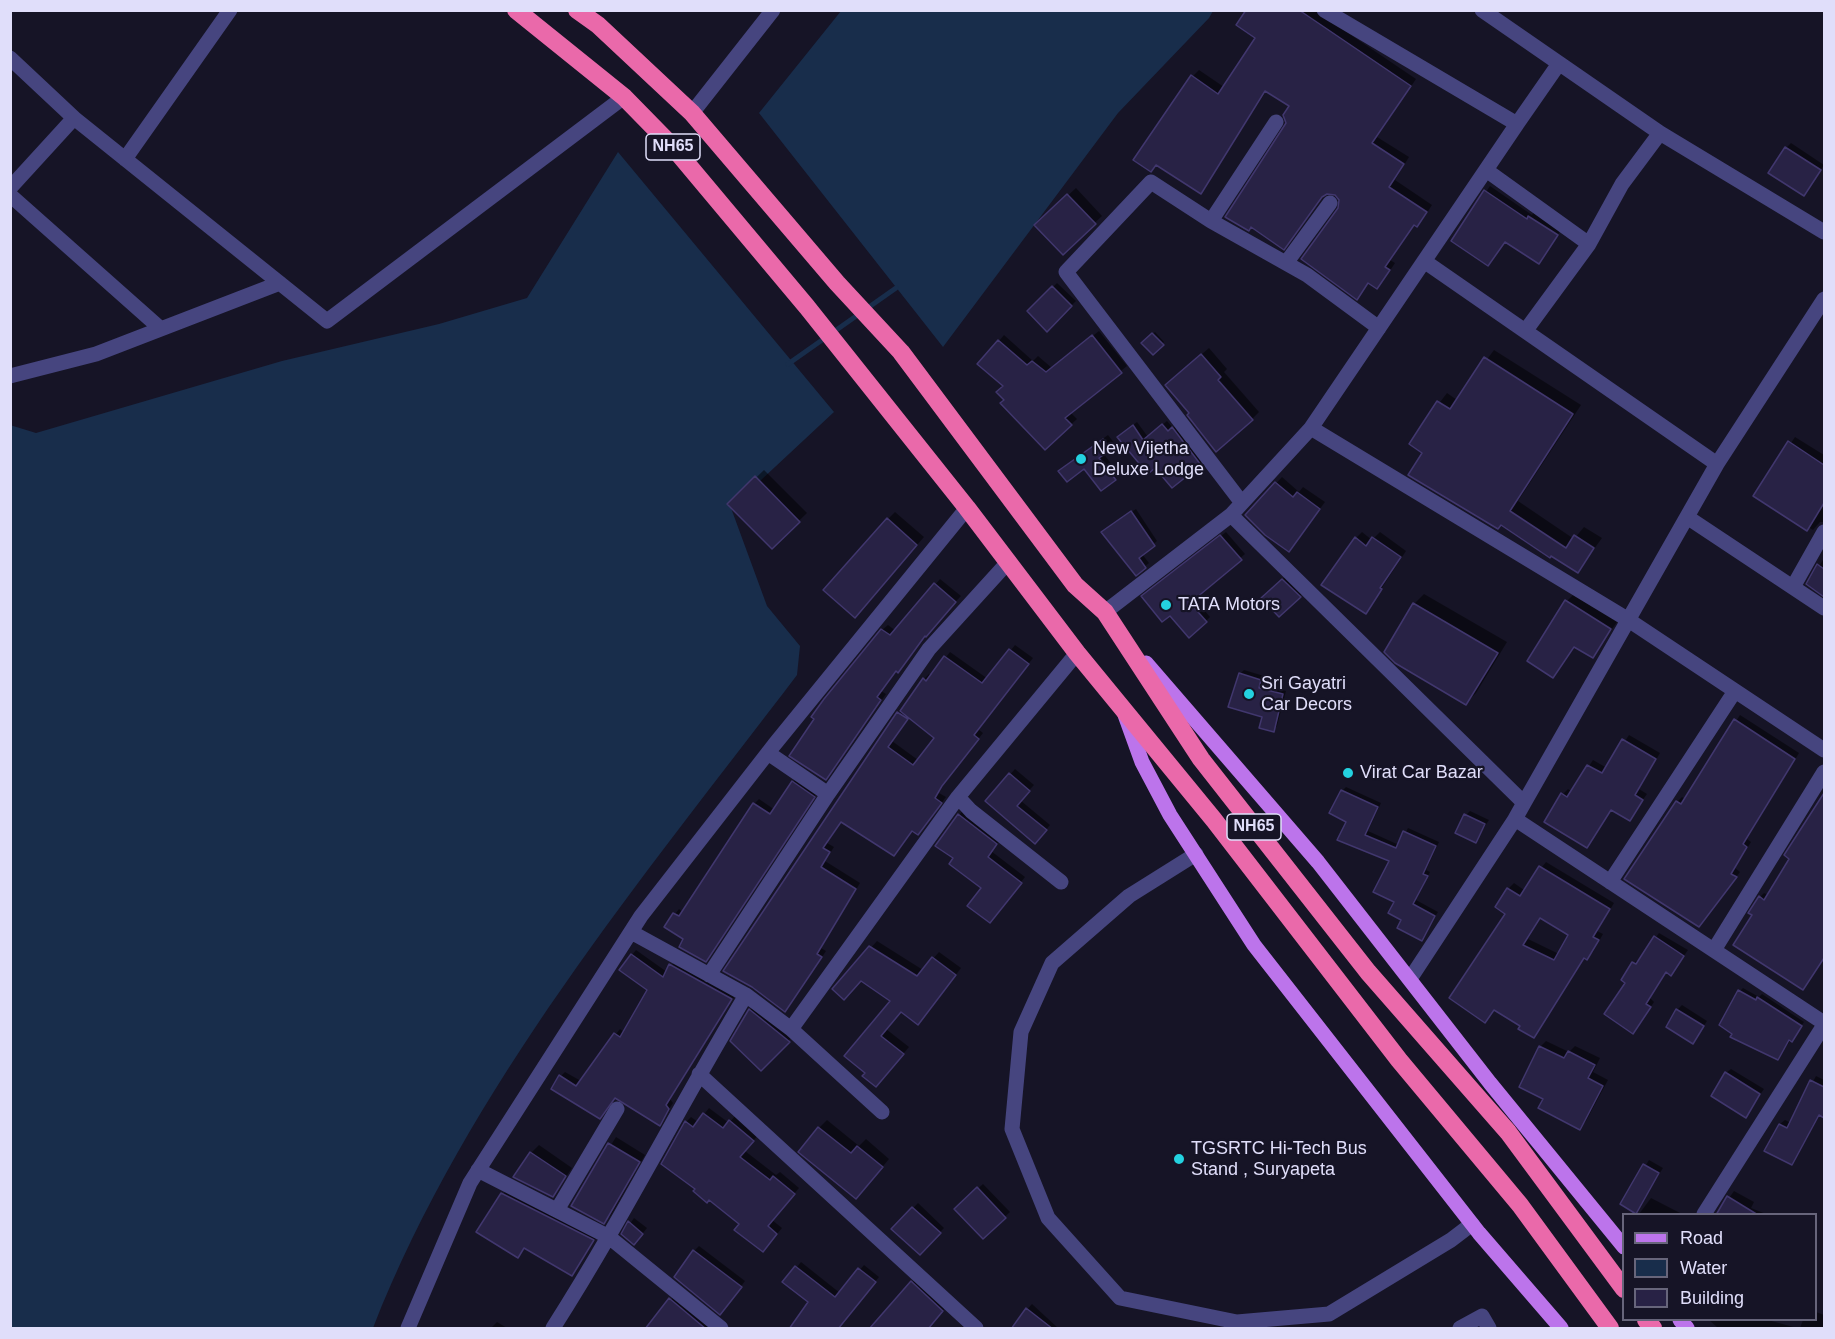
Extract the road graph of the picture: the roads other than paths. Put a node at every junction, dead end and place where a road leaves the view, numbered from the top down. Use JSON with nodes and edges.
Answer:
{"nodes":[{"id":1,"x":230,"y":10,"type":"edge"},
{"id":2,"x":516,"y":10,"type":"edge"},
{"id":3,"x":577,"y":10,"type":"edge"},
{"id":4,"x":773,"y":10,"type":"edge"},
{"id":5,"x":1323,"y":10,"type":"edge"},
{"id":6,"x":1482,"y":10,"type":"edge"},
{"id":7,"x":10,"y":58,"type":"edge"},
{"id":8,"x":1558,"y":65,"type":"junction"},
{"id":9,"x":624,"y":97,"type":"junction"},
{"id":10,"x":692,"y":113,"type":"junction"},
{"id":11,"x":74,"y":118,"type":"junction"},
{"id":12,"x":1276,"y":122,"type":"dead end"},
{"id":13,"x":1517,"y":124,"type":"junction"},
{"id":14,"x":1660,"y":133,"type":"junction"},
{"id":15,"x":125,"y":159,"type":"junction"},
{"id":16,"x":1486,"y":170,"type":"junction"},
{"id":17,"x":10,"y":188,"type":"edge"},
{"id":18,"x":10,"y":195,"type":"edge"},
{"id":19,"x":1330,"y":203,"type":"dead end"},
{"id":20,"x":1211,"y":220,"type":"junction"},
{"id":21,"x":1824,"y":232,"type":"edge"},
{"id":22,"x":1589,"y":244,"type":"junction"},
{"id":23,"x":1424,"y":261,"type":"junction"},
{"id":24,"x":1286,"y":264,"type":"junction"},
{"id":25,"x":280,"y":283,"type":"junction"},
{"id":26,"x":1824,"y":298,"type":"edge"},
{"id":27,"x":1379,"y":328,"type":"junction"},
{"id":28,"x":161,"y":329,"type":"junction"},
{"id":29,"x":1526,"y":330,"type":"junction"},
{"id":30,"x":10,"y":376,"type":"edge"},
{"id":31,"x":1311,"y":428,"type":"junction"},
{"id":32,"x":1717,"y":464,"type":"junction"},
{"id":33,"x":1242,"y":503,"type":"junction"},
{"id":34,"x":967,"y":508,"type":"junction"},
{"id":35,"x":1231,"y":515,"type":"junction"},
{"id":36,"x":1687,"y":517,"type":"junction"},
{"id":37,"x":1824,"y":532,"type":"edge"},
{"id":38,"x":1009,"y":561,"type":"junction"},
{"id":39,"x":1792,"y":587,"type":"junction"},
{"id":40,"x":1824,"y":608,"type":"edge"},
{"id":41,"x":1105,"y":612,"type":"junction"},
{"id":42,"x":1627,"y":620,"type":"junction"},
{"id":43,"x":1077,"y":653,"type":"junction"},
{"id":44,"x":1735,"y":690,"type":"junction"},
{"id":45,"x":1122,"y":707,"type":"junction"},
{"id":46,"x":1824,"y":750,"type":"edge"},
{"id":47,"x":768,"y":753,"type":"junction"},
{"id":48,"x":1824,"y":772,"type":"edge"},
{"id":49,"x":828,"y":794,"type":"junction"},
{"id":50,"x":958,"y":797,"type":"junction"},
{"id":51,"x":1524,"y":803,"type":"junction"},
{"id":52,"x":1515,"y":819,"type":"junction"},
{"id":53,"x":1196,"y":854,"type":"junction"},
{"id":54,"x":1061,"y":882,"type":"dead end"},
{"id":55,"x":1610,"y":882,"type":"junction"},
{"id":56,"x":631,"y":932,"type":"junction"},
{"id":57,"x":1714,"y":950,"type":"junction"},
{"id":58,"x":709,"y":975,"type":"junction"},
{"id":59,"x":1410,"y":979,"type":"junction"},
{"id":60,"x":746,"y":995,"type":"junction"},
{"id":61,"x":1824,"y":1024,"type":"edge"},
{"id":62,"x":791,"y":1029,"type":"junction"},
{"id":63,"x":699,"y":1074,"type":"junction"},
{"id":64,"x":617,"y":1109,"type":"dead end"},
{"id":65,"x":882,"y":1112,"type":"dead end"},
{"id":66,"x":478,"y":1170,"type":"junction"},
{"id":67,"x":557,"y":1210,"type":"junction"},
{"id":68,"x":1705,"y":1213,"type":"edge"},
{"id":69,"x":1472,"y":1224,"type":"junction"},
{"id":70,"x":609,"y":1237,"type":"junction"},
{"id":71,"x":1622,"y":1245,"type":"edge"},
{"id":72,"x":1622,"y":1288,"type":"edge"},
{"id":73,"x":408,"y":1329,"type":"edge"},
{"id":74,"x":553,"y":1329,"type":"edge"},
{"id":75,"x":721,"y":1329,"type":"edge"},
{"id":76,"x":976,"y":1329,"type":"edge"},
{"id":77,"x":1460,"y":1329,"type":"edge"},
{"id":78,"x":1489,"y":1329,"type":"edge"},
{"id":79,"x":1561,"y":1329,"type":"edge"},
{"id":80,"x":1610,"y":1329,"type":"edge"}],
"edges":[{"from":1,"to":15,"type":"street"},
{"from":2,"to":9,"type":"highway","number":"NH65"},
{"from":3,"to":10,"type":"highway","number":"NH65"},
{"from":4,"to":10,"type":"street"},
{"from":5,"to":13,"type":"street"},
{"from":6,"to":8,"type":"street"},
{"from":7,"to":11,"type":"street"},
{"from":8,"to":13,"type":"street"},
{"from":8,"to":14,"type":"street"},
{"from":9,"to":25,"type":"street"},
{"from":9,"to":34,"type":"highway","number":"NH65"},
{"from":10,"to":41,"type":"highway","number":"NH65"},
{"from":11,"to":15,"type":"street"},
{"from":11,"to":17,"type":"street"},
{"from":12,"to":20,"type":"street"},
{"from":13,"to":16,"type":"street"},
{"from":14,"to":21,"type":"street"},
{"from":14,"to":22,"type":"street"},
{"from":15,"to":25,"type":"street"},
{"from":16,"to":22,"type":"street"},
{"from":16,"to":23,"type":"street"},
{"from":18,"to":28,"type":"street"},
{"from":19,"to":24,"type":"street"},
{"from":20,"to":24,"type":"street"},
{"from":20,"to":33,"type":"street"},
{"from":22,"to":29,"type":"street"},
{"from":23,"to":27,"type":"street"},
{"from":23,"to":29,"type":"street"},
{"from":24,"to":27,"type":"street"},
{"from":25,"to":28,"type":"street"},
{"from":26,"to":32,"type":"street"},
{"from":27,"to":31,"type":"street"},
{"from":28,"to":30,"type":"street"},
{"from":29,"to":32,"type":"street"},
{"from":31,"to":33,"type":"street"},
{"from":31,"to":42,"type":"street"},
{"from":32,"to":36,"type":"street"},
{"from":33,"to":35,"type":"street"},
{"from":34,"to":38,"type":"highway","number":"NH65"},
{"from":34,"to":47,"type":"street"},
{"from":35,"to":41,"type":"street"},
{"from":35,"to":51,"type":"street"},
{"from":36,"to":39,"type":"street"},
{"from":36,"to":42,"type":"street"},
{"from":37,"to":39,"type":"street"},
{"from":38,"to":43,"type":"highway","number":"NH65"},
{"from":38,"to":49,"type":"street"},
{"from":39,"to":40,"type":"street"},
{"from":41,"to":59,"type":"main road"},
{"from":41,"to":72,"type":"highway","number":"NH65"},
{"from":42,"to":44,"type":"street"},
{"from":42,"to":51,"type":"street"},
{"from":43,"to":45,"type":"highway","number":"NH65"},
{"from":43,"to":50,"type":"street"},
{"from":44,"to":46,"type":"street"},
{"from":44,"to":55,"type":"street"},
{"from":45,"to":53,"type":"main road"},
{"from":45,"to":80,"type":"highway","number":"NH65"},
{"from":47,"to":49,"type":"street"},
{"from":47,"to":56,"type":"street"},
{"from":48,"to":57,"type":"street"},
{"from":49,"to":58,"type":"street"},
{"from":50,"to":54,"type":"street"},
{"from":50,"to":62,"type":"street"},
{"from":51,"to":52,"type":"street"},
{"from":52,"to":55,"type":"street"},
{"from":52,"to":59,"type":"street"},
{"from":53,"to":69,"type":"main road"},
{"from":53,"to":69,"type":"street"},
{"from":55,"to":57,"type":"street"},
{"from":56,"to":58,"type":"street"},
{"from":56,"to":66,"type":"street"},
{"from":57,"to":61,"type":"street"},
{"from":58,"to":60,"type":"street"},
{"from":59,"to":71,"type":"main road"},
{"from":60,"to":62,"type":"street"},
{"from":60,"to":63,"type":"street"},
{"from":61,"to":68,"type":"street"},
{"from":62,"to":65,"type":"street"},
{"from":63,"to":70,"type":"street"},
{"from":63,"to":76,"type":"street"},
{"from":64,"to":67,"type":"street"},
{"from":66,"to":67,"type":"street"},
{"from":66,"to":73,"type":"street"},
{"from":67,"to":70,"type":"street"},
{"from":69,"to":79,"type":"main road"},
{"from":70,"to":74,"type":"street"},
{"from":70,"to":75,"type":"street"},
{"from":77,"to":78,"type":"street"}]}
